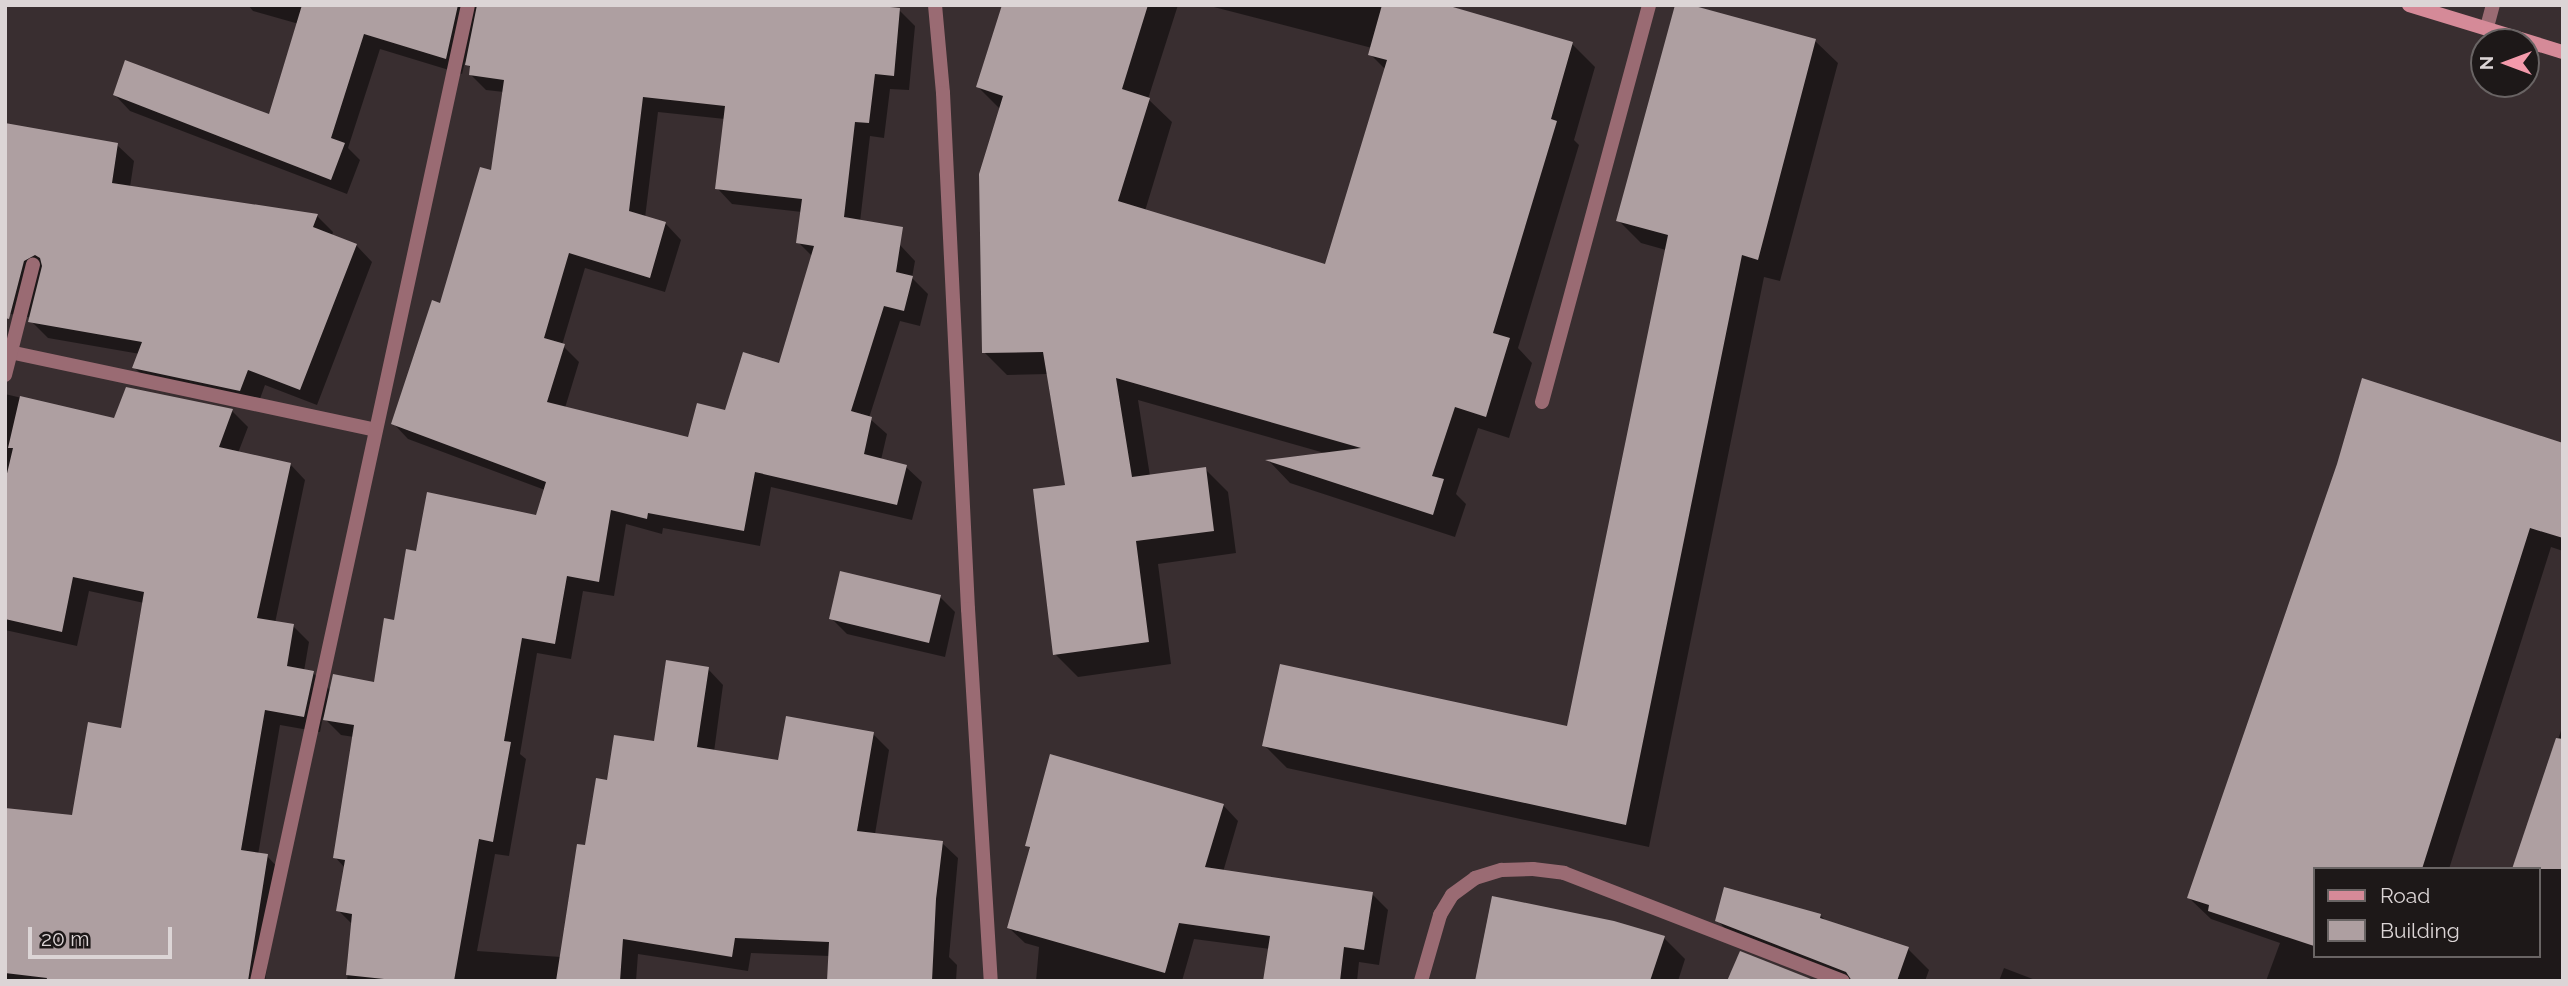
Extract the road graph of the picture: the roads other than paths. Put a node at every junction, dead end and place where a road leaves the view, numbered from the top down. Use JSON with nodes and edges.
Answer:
{"nodes":[{"id":1,"x":468,"y":5,"type":"edge"},
{"id":2,"x":935,"y":5,"type":"edge"},
{"id":3,"x":1649,"y":5,"type":"edge"},
{"id":4,"x":2409,"y":5,"type":"edge"},
{"id":5,"x":2493,"y":5,"type":"edge"},
{"id":6,"x":2487,"y":27,"type":"junction"},
{"id":7,"x":2563,"y":52,"type":"edge"},
{"id":8,"x":33,"y":264,"type":"dead end"},
{"id":9,"x":8,"y":352,"type":"edge"},
{"id":10,"x":5,"y":375,"type":"edge"},
{"id":11,"x":1542,"y":402,"type":"dead end"},
{"id":12,"x":376,"y":430,"type":"junction"},
{"id":13,"x":257,"y":981,"type":"edge"},
{"id":14,"x":991,"y":981,"type":"edge"},
{"id":15,"x":1421,"y":981,"type":"edge"},
{"id":16,"x":1843,"y":981,"type":"edge"}],
"edges":[{"from":1,"to":12,"type":"street"},
{"from":2,"to":14,"type":"street"},
{"from":3,"to":11,"type":"street"},
{"from":4,"to":6,"type":"main road"},
{"from":5,"to":6,"type":"street"},
{"from":6,"to":7,"type":"main road"},
{"from":8,"to":9,"type":"street"},
{"from":9,"to":10,"type":"street"},
{"from":9,"to":12,"type":"street"},
{"from":12,"to":13,"type":"street"},
{"from":15,"to":16,"type":"street"}]}
